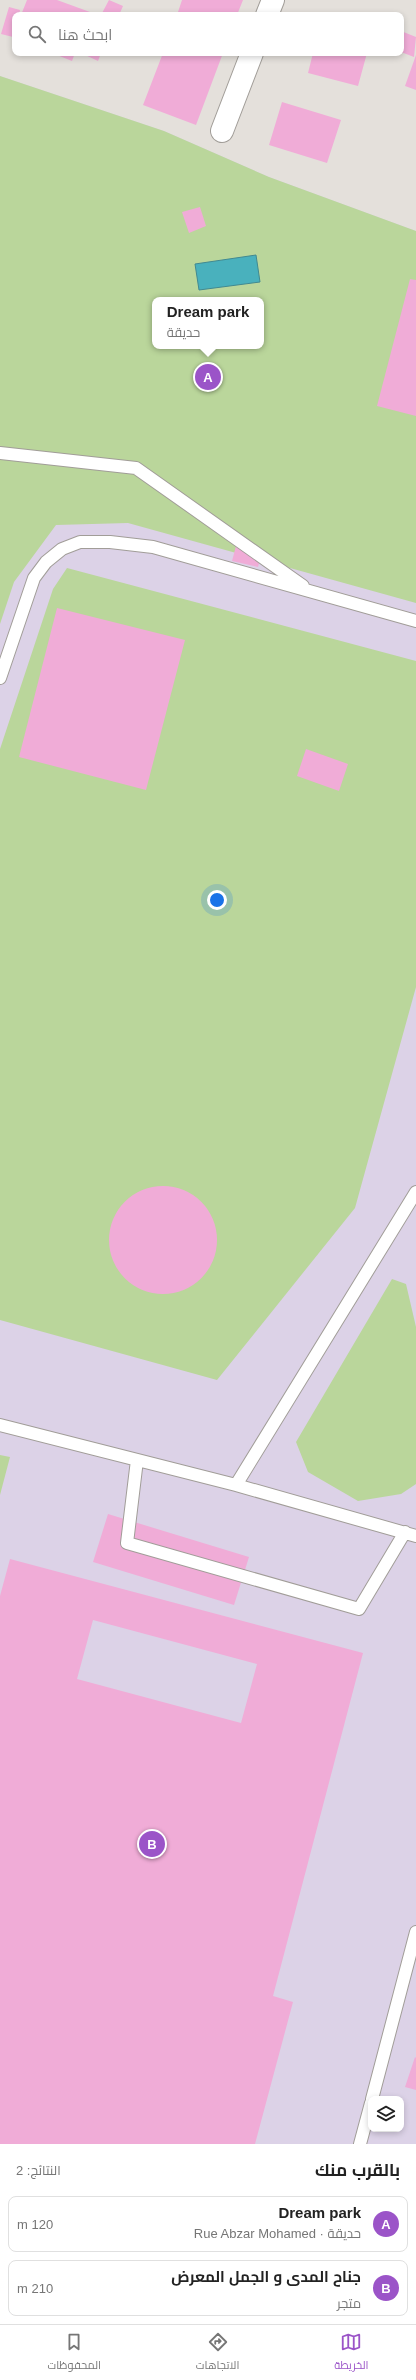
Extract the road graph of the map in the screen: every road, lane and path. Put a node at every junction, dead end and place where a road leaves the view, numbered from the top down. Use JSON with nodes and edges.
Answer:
{"nodes":[{"id":1,"x":273,"y":0,"type":"edge"},
{"id":2,"x":268,"y":12,"type":"edge"},
{"id":3,"x":251,"y":56,"type":"edge"},
{"id":4,"x":222,"y":131,"type":"dead end"},
{"id":5,"x":0,"y":453,"type":"edge"},
{"id":6,"x":311,"y":591,"type":"junction"},
{"id":7,"x":416,"y":621,"type":"edge"},
{"id":8,"x":0,"y":678,"type":"edge"},
{"id":9,"x":416,"y":1192,"type":"edge"},
{"id":10,"x":0,"y":1425,"type":"edge"},
{"id":11,"x":137,"y":1460,"type":"junction"},
{"id":12,"x":236,"y":1485,"type":"junction"},
{"id":13,"x":410,"y":1534,"type":"edge"},
{"id":14,"x":416,"y":1932,"type":"edge"},
{"id":15,"x":373,"y":2096,"type":"edge"},
{"id":16,"x":368,"y":2114,"type":"edge"},
{"id":17,"x":360,"y":2144,"type":"edge"}],
"edges":[{"from":1,"to":2,"type":"street"},
{"from":3,"to":4,"type":"street"},
{"from":5,"to":6,"type":"lane"},
{"from":6,"to":7,"type":"lane"},
{"from":6,"to":8,"type":"lane"},
{"from":9,"to":12,"type":"lane"},
{"from":10,"to":11,"type":"lane"},
{"from":11,"to":12,"type":"lane"},
{"from":11,"to":13,"type":"lane"},
{"from":12,"to":13,"type":"lane"},
{"from":14,"to":15,"type":"lane"},
{"from":16,"to":17,"type":"lane"}]}
